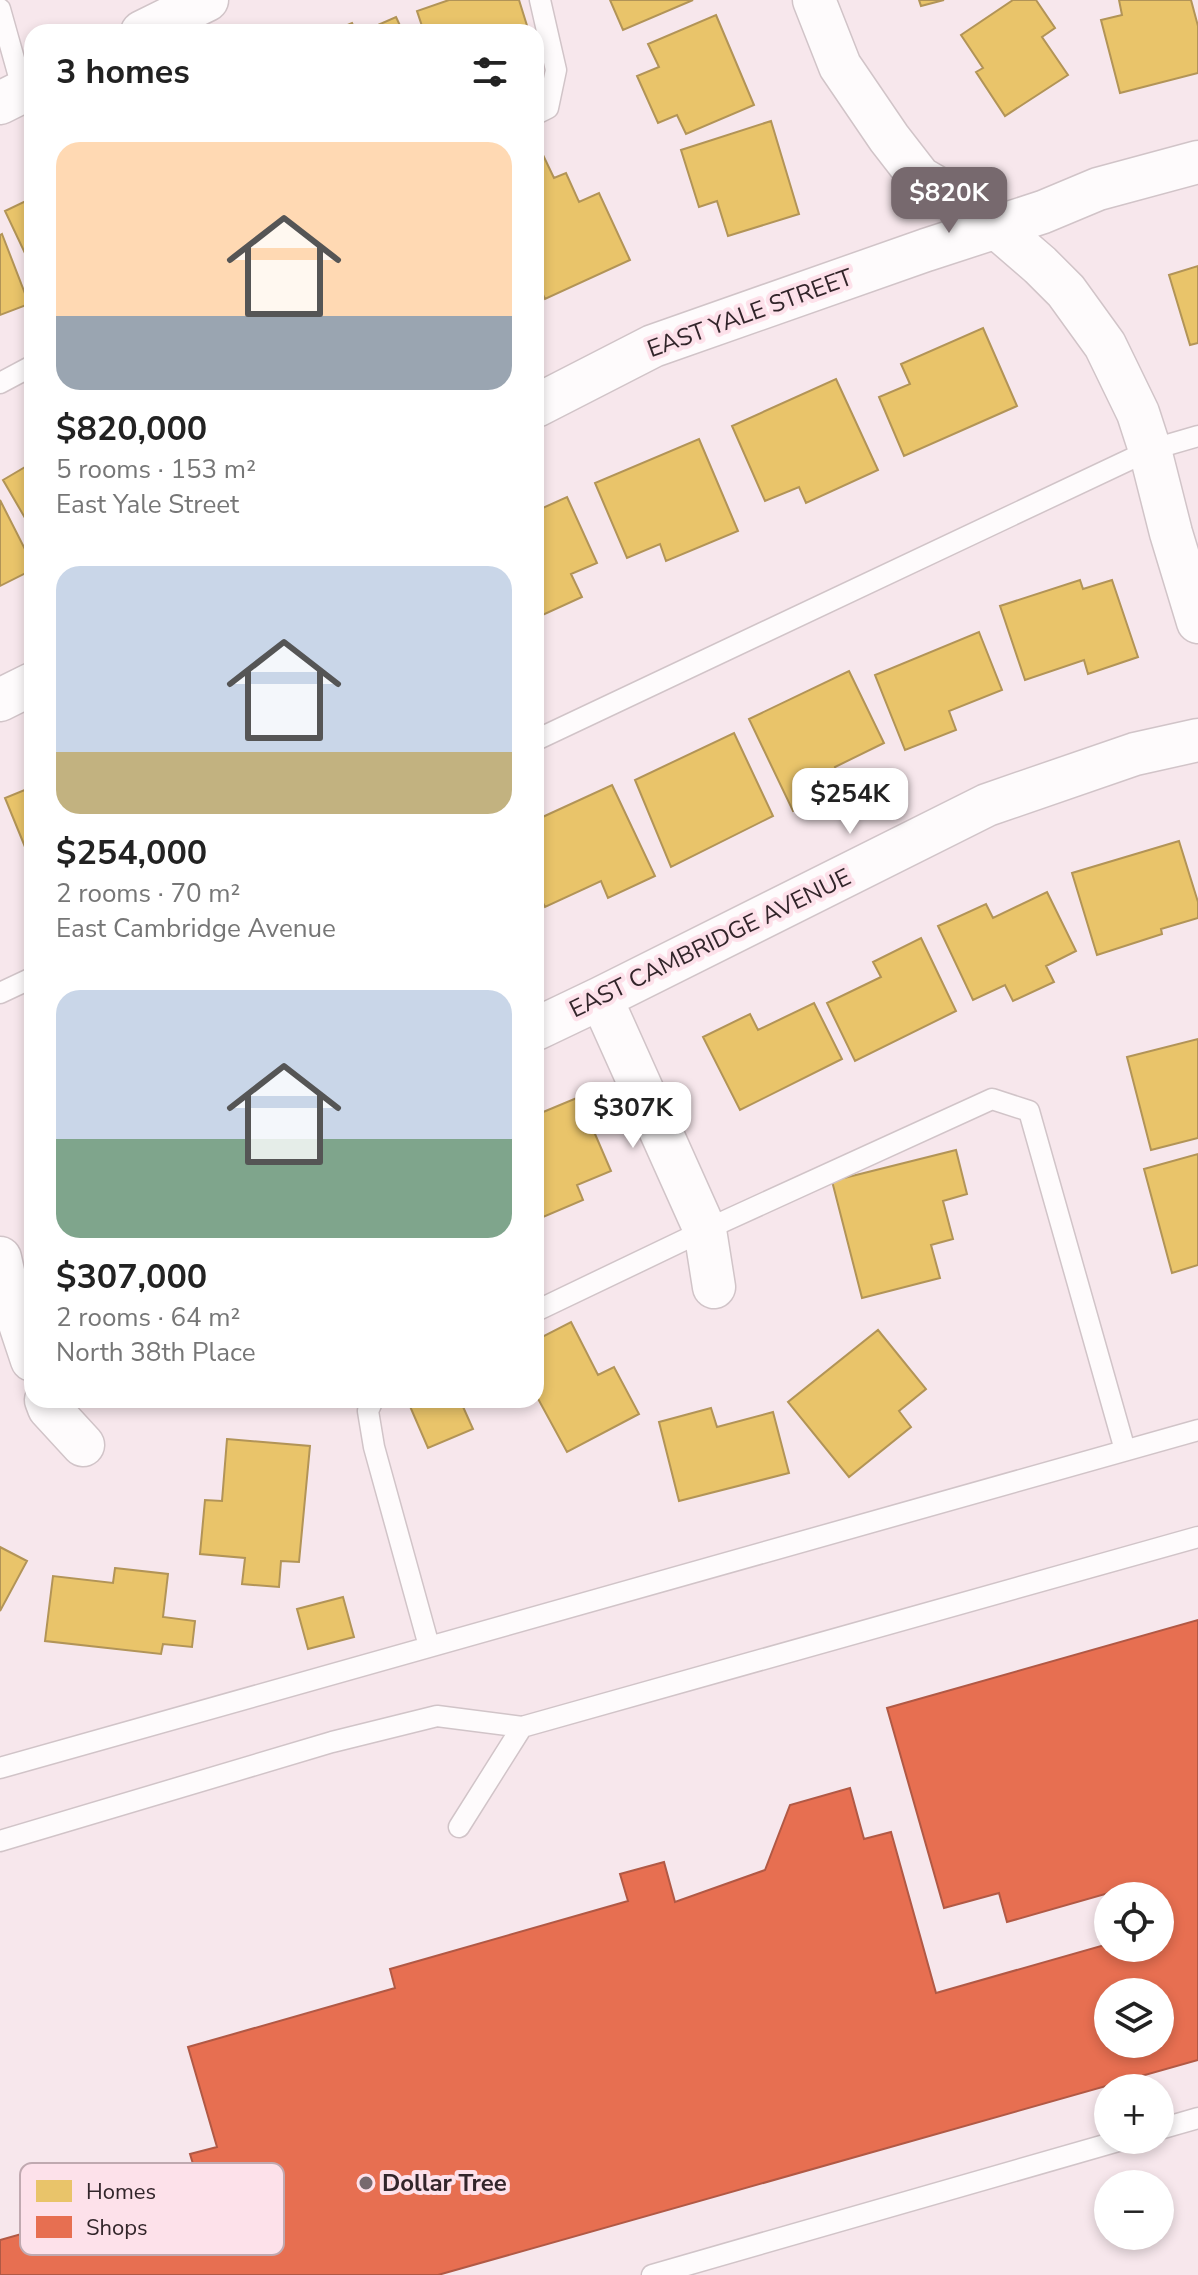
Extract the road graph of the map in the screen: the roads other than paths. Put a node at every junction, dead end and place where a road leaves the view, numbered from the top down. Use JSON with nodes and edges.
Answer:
{"nodes":[{"id":1,"x":207,"y":0,"type":"edge"},
{"id":2,"x":540,"y":0,"type":"edge"},
{"id":3,"x":814,"y":0,"type":"edge"},
{"id":4,"x":0,"y":9,"type":"edge"},
{"id":5,"x":158,"y":24,"type":"edge"},
{"id":6,"x":18,"y":93,"type":"edge"},
{"id":7,"x":544,"y":110,"type":"edge"},
{"id":8,"x":1198,"y":162,"type":"edge"},
{"id":9,"x":996,"y":227,"type":"junction"},
{"id":10,"x":24,"y":370,"type":"edge"},
{"id":11,"x":0,"y":383,"type":"edge"},
{"id":12,"x":544,"y":402,"type":"edge"},
{"id":13,"x":1198,"y":436,"type":"edge"},
{"id":14,"x":1150,"y":450,"type":"junction"},
{"id":15,"x":1198,"y":622,"type":"edge"},
{"id":16,"x":24,"y":688,"type":"edge"},
{"id":17,"x":0,"y":700,"type":"edge"},
{"id":18,"x":544,"y":736,"type":"edge"},
{"id":19,"x":1198,"y":740,"type":"edge"},
{"id":20,"x":24,"y":982,"type":"edge"},
{"id":21,"x":0,"y":993,"type":"edge"},
{"id":22,"x":601,"y":998,"type":"junction"},
{"id":23,"x":544,"y":1025,"type":"edge"},
{"id":24,"x":705,"y":1230,"type":"junction"},
{"id":25,"x":12,"y":1266,"type":"edge"},
{"id":26,"x":714,"y":1287,"type":"dead end"},
{"id":27,"x":544,"y":1307,"type":"edge"},
{"id":28,"x":24,"y":1322,"type":"edge"},
{"id":29,"x":49,"y":1408,"type":"edge"},
{"id":30,"x":369,"y":1408,"type":"edge"},
{"id":31,"x":1198,"y":1430,"type":"edge"},
{"id":32,"x":83,"y":1445,"type":"dead end"},
{"id":33,"x":1125,"y":1450,"type":"junction"},
{"id":34,"x":1198,"y":1537,"type":"edge"},
{"id":35,"x":429,"y":1646,"type":"junction"},
{"id":36,"x":522,"y":1727,"type":"junction"},
{"id":37,"x":0,"y":1768,"type":"edge"},
{"id":38,"x":459,"y":1827,"type":"dead end"},
{"id":39,"x":0,"y":1841,"type":"edge"},
{"id":40,"x":1198,"y":2118,"type":"edge"},
{"id":41,"x":1174,"y":2125,"type":"edge"},
{"id":42,"x":1094,"y":2148,"type":"edge"},
{"id":43,"x":652,"y":2275,"type":"edge"}],
"edges":[{"from":1,"to":5,"type":"street"},
{"from":2,"to":7,"type":"lane"},
{"from":3,"to":9,"type":"street"},
{"from":4,"to":6,"type":"lane"},
{"from":8,"to":9,"type":"street","name":"EAST YALE STREET"},
{"from":9,"to":12,"type":"street","name":"EAST YALE STREET"},
{"from":9,"to":14,"type":"street"},
{"from":10,"to":11,"type":"lane"},
{"from":13,"to":14,"type":"lane"},
{"from":14,"to":15,"type":"street"},
{"from":14,"to":18,"type":"lane"},
{"from":16,"to":17,"type":"street"},
{"from":19,"to":22,"type":"street","name":"EAST CAMBRIDGE AVENUE"},
{"from":20,"to":21,"type":"lane"},
{"from":22,"to":23,"type":"street","name":"EAST CAMBRIDGE AVENUE"},
{"from":22,"to":24,"type":"street"},
{"from":24,"to":26,"type":"street"},
{"from":24,"to":27,"type":"lane"},
{"from":24,"to":33,"type":"lane"},
{"from":25,"to":28,"type":"street"},
{"from":29,"to":32,"type":"street"},
{"from":30,"to":35,"type":"lane"},
{"from":31,"to":33,"type":"lane"},
{"from":33,"to":35,"type":"lane"},
{"from":34,"to":36,"type":"lane"},
{"from":35,"to":37,"type":"lane"},
{"from":36,"to":38,"type":"lane"},
{"from":36,"to":39,"type":"lane"},
{"from":40,"to":41,"type":"lane"},
{"from":42,"to":43,"type":"lane"}]}
